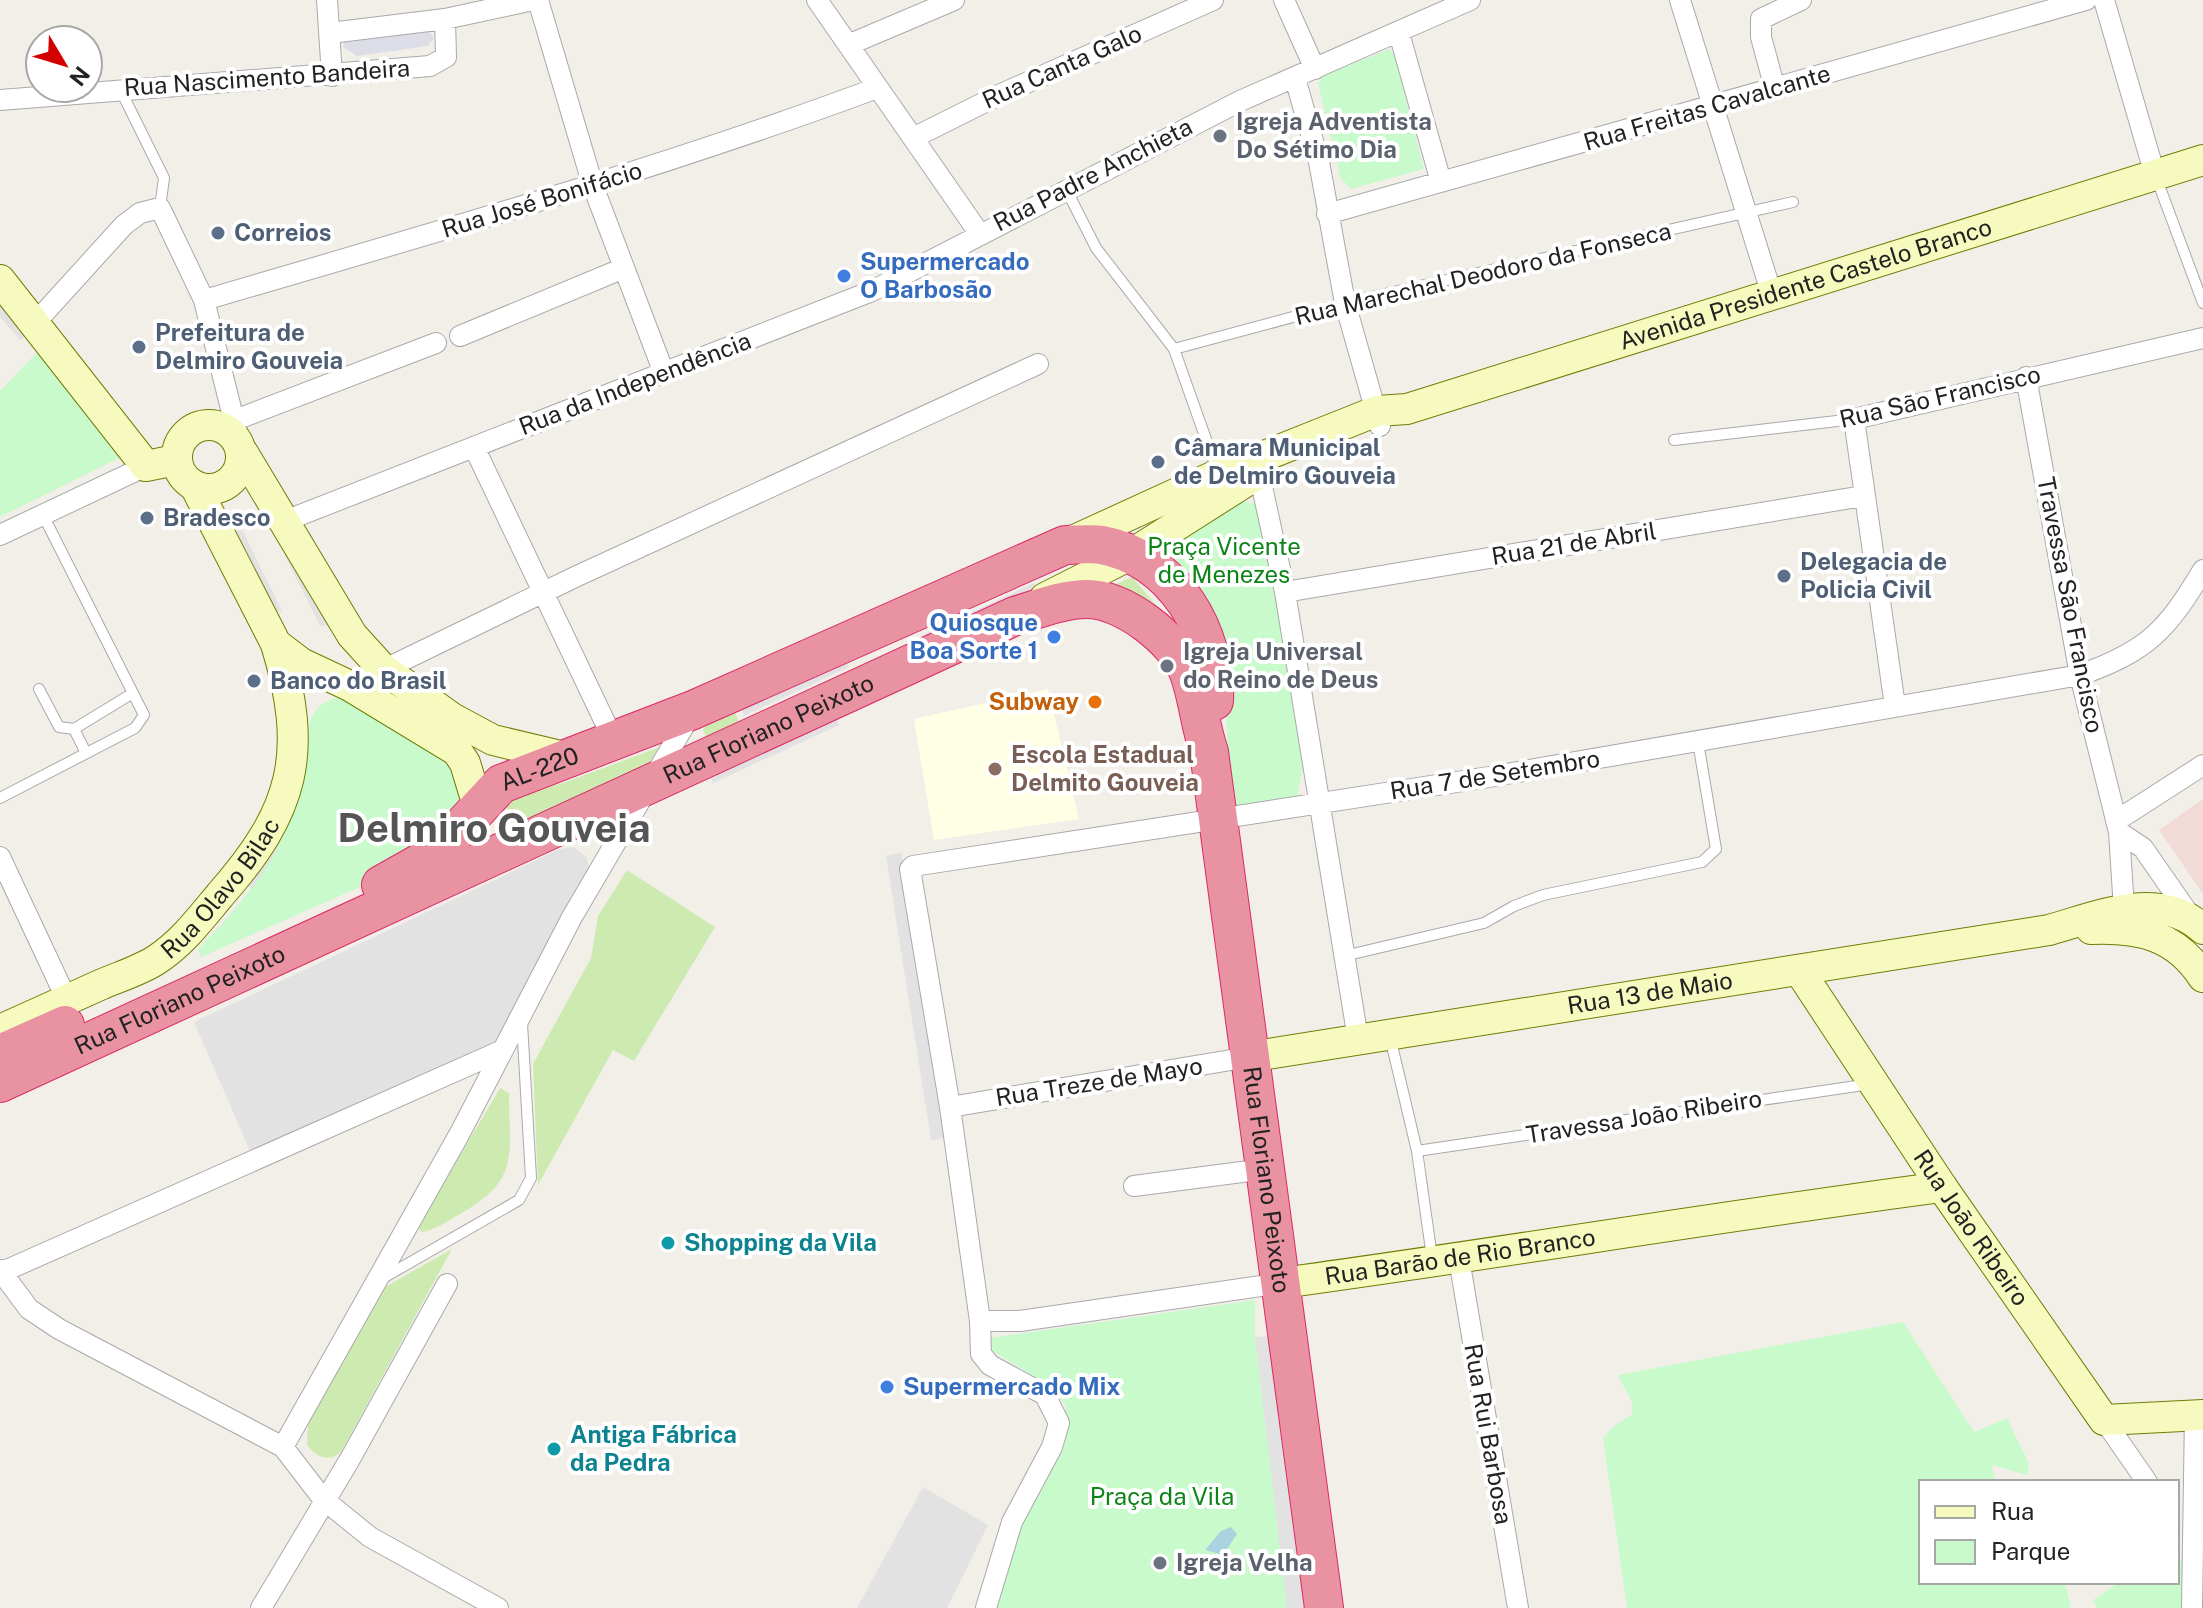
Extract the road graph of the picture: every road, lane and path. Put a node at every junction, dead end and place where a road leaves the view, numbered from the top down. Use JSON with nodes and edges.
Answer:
{"nodes":[{"id":1,"x":327,"y":0,"type":"edge"},
{"id":2,"x":535,"y":0,"type":"edge"},
{"id":3,"x":817,"y":0,"type":"edge"},
{"id":4,"x":954,"y":0,"type":"edge"},
{"id":5,"x":1213,"y":0,"type":"edge"},
{"id":6,"x":1284,"y":0,"type":"edge"},
{"id":7,"x":1470,"y":0,"type":"edge"},
{"id":8,"x":1680,"y":0,"type":"edge"},
{"id":9,"x":1801,"y":0,"type":"edge"},
{"id":10,"x":2086,"y":0,"type":"edge"},
{"id":11,"x":2104,"y":0,"type":"edge"},
{"id":12,"x":445,"y":19,"type":"junction"},
{"id":13,"x":330,"y":33,"type":"junction"},
{"id":14,"x":1399,"y":33,"type":"junction"},
{"id":15,"x":848,"y":45,"type":"junction"},
{"id":16,"x":1315,"y":69,"type":"junction"},
{"id":17,"x":332,"y":76,"type":"junction"},
{"id":18,"x":1295,"y":78,"type":"junction"},
{"id":19,"x":877,"y":88,"type":"junction"},
{"id":20,"x":120,"y":89,"type":"junction"},
{"id":21,"x":1775,"y":89,"type":"junction"},
{"id":22,"x":0,"y":100,"type":"edge"},
{"id":23,"x":1714,"y":107,"type":"junction"},
{"id":24,"x":913,"y":138,"type":"junction"},
{"id":25,"x":2203,"y":160,"type":"edge"},
{"id":26,"x":2155,"y":175,"type":"junction"},
{"id":27,"x":1441,"y":182,"type":"junction"},
{"id":28,"x":593,"y":186,"type":"junction"},
{"id":29,"x":1066,"y":189,"type":"junction"},
{"id":30,"x":1793,"y":202,"type":"dead end"},
{"id":31,"x":160,"y":208,"type":"junction"},
{"id":32,"x":1746,"y":213,"type":"junction"},
{"id":33,"x":1327,"y":214,"type":"junction"},
{"id":34,"x":979,"y":233,"type":"junction"},
{"id":35,"x":624,"y":268,"type":"junction"},
{"id":36,"x":0,"y":280,"type":"edge"},
{"id":37,"x":1772,"y":295,"type":"junction"},
{"id":38,"x":204,"y":300,"type":"junction"},
{"id":39,"x":1345,"y":303,"type":"junction"},
{"id":40,"x":2203,"y":303,"type":"edge"},
{"id":41,"x":35,"y":323,"type":"junction"},
{"id":42,"x":460,"y":336,"type":"dead end"},
{"id":43,"x":2203,"y":338,"type":"edge"},
{"id":44,"x":436,"y":343,"type":"dead end"},
{"id":45,"x":1174,"y":349,"type":"junction"},
{"id":46,"x":1038,"y":364,"type":"dead end"},
{"id":47,"x":664,"y":373,"type":"junction"},
{"id":48,"x":2026,"y":377,"type":"junction"},
{"id":49,"x":1388,"y":416,"type":"junction"},
{"id":50,"x":1854,"y":419,"type":"junction"},
{"id":51,"x":239,"y":438,"type":"junction"},
{"id":52,"x":1674,"y":440,"type":"dead end"},
{"id":53,"x":474,"y":447,"type":"junction"},
{"id":54,"x":176,"y":460,"type":"junction"},
{"id":55,"x":146,"y":466,"type":"junction"},
{"id":56,"x":1259,"y":473,"type":"junction"},
{"id":57,"x":1219,"y":474,"type":"junction"},
{"id":58,"x":195,"y":486,"type":"junction"},
{"id":59,"x":1863,"y":496,"type":"junction"},
{"id":60,"x":43,"y":515,"type":"junction"},
{"id":61,"x":285,"y":521,"type":"junction"},
{"id":62,"x":0,"y":535,"type":"edge"},
{"id":63,"x":1065,"y":545,"type":"junction"},
{"id":64,"x":1130,"y":555,"type":"junction"},
{"id":65,"x":2203,"y":570,"type":"edge"},
{"id":66,"x":544,"y":592,"type":"junction"},
{"id":67,"x":1285,"y":592,"type":"junction"},
{"id":68,"x":1015,"y":616,"type":"junction"},
{"id":69,"x":871,"y":631,"type":"junction"},
{"id":70,"x":276,"y":644,"type":"junction"},
{"id":71,"x":382,"y":668,"type":"junction"},
{"id":72,"x":889,"y":675,"type":"junction"},
{"id":73,"x":2080,"y":675,"type":"junction"},
{"id":74,"x":350,"y":686,"type":"junction"},
{"id":75,"x":39,"y":689,"type":"dead end"},
{"id":76,"x":133,"y":693,"type":"junction"},
{"id":77,"x":1895,"y":706,"type":"junction"},
{"id":78,"x":693,"y":710,"type":"junction"},
{"id":79,"x":74,"y":729,"type":"junction"},
{"id":80,"x":613,"y":739,"type":"junction"},
{"id":81,"x":1698,"y":742,"type":"junction"},
{"id":82,"x":1209,"y":752,"type":"junction"},
{"id":83,"x":86,"y":753,"type":"junction"},
{"id":84,"x":565,"y":757,"type":"junction"},
{"id":85,"x":2203,"y":765,"type":"edge"},
{"id":86,"x":646,"y":787,"type":"junction"},
{"id":87,"x":0,"y":798,"type":"edge"},
{"id":88,"x":1321,"y":803,"type":"junction"},
{"id":89,"x":478,"y":806,"type":"junction"},
{"id":90,"x":1218,"y":819,"type":"junction"},
{"id":91,"x":2118,"y":826,"type":"junction"},
{"id":92,"x":546,"y":834,"type":"junction"},
{"id":93,"x":0,"y":857,"type":"edge"},
{"id":94,"x":7,"y":888,"type":"edge"},
{"id":95,"x":2124,"y":909,"type":"junction"},
{"id":96,"x":2198,"y":924,"type":"edge"},
{"id":97,"x":2049,"y":930,"type":"junction"},
{"id":98,"x":1344,"y":956,"type":"junction"},
{"id":99,"x":2199,"y":961,"type":"edge"},
{"id":100,"x":1799,"y":970,"type":"junction"},
{"id":101,"x":67,"y":1000,"type":"junction"},
{"id":102,"x":522,"y":1014,"type":"junction"},
{"id":103,"x":0,"y":1030,"type":"edge"},
{"id":104,"x":1389,"y":1035,"type":"junction"},
{"id":105,"x":1358,"y":1039,"type":"junction"},
{"id":106,"x":503,"y":1050,"type":"junction"},
{"id":107,"x":0,"y":1054,"type":"edge"},
{"id":108,"x":1249,"y":1057,"type":"junction"},
{"id":109,"x":0,"y":1083,"type":"edge"},
{"id":110,"x":1872,"y":1083,"type":"junction"},
{"id":111,"x":950,"y":1107,"type":"junction"},
{"id":112,"x":1417,"y":1151,"type":"junction"},
{"id":113,"x":1265,"y":1169,"type":"junction"},
{"id":114,"x":1134,"y":1186,"type":"dead end"},
{"id":115,"x":1942,"y":1187,"type":"junction"},
{"id":116,"x":1446,"y":1261,"type":"junction"},
{"id":117,"x":0,"y":1272,"type":"edge"},
{"id":118,"x":378,"y":1281,"type":"junction"},
{"id":119,"x":1282,"y":1283,"type":"junction"},
{"id":120,"x":447,"y":1284,"type":"dead end"},
{"id":121,"x":980,"y":1321,"type":"junction"},
{"id":122,"x":2200,"y":1412,"type":"edge"},
{"id":123,"x":2104,"y":1420,"type":"junction"},
{"id":124,"x":283,"y":1447,"type":"junction"},
{"id":125,"x":2146,"y":1480,"type":"edge"},
{"id":126,"x":323,"y":1499,"type":"junction"},
{"id":127,"x":2179,"y":1529,"type":"edge"},
{"id":128,"x":2192,"y":1548,"type":"junction"},
{"id":129,"x":261,"y":1608,"type":"edge"},
{"id":130,"x":498,"y":1608,"type":"edge"},
{"id":131,"x":986,"y":1608,"type":"edge"},
{"id":132,"x":1324,"y":1608,"type":"edge"},
{"id":133,"x":1518,"y":1608,"type":"edge"},
{"id":134,"x":2192,"y":1608,"type":"edge"}],
"edges":[{"from":1,"to":13,"type":"street"},
{"from":2,"to":12,"type":"street","name":"Rua Nascimento Bandeira"},
{"from":2,"to":28,"type":"street"},
{"from":3,"to":15,"type":"street"},
{"from":4,"to":15,"type":"street"},
{"from":5,"to":24,"type":"street","name":"Rua Canta Galo"},
{"from":6,"to":16,"type":"street"},
{"from":7,"to":14,"type":"street","name":"Rua Padre Anchieta"},
{"from":8,"to":23,"type":"street"},
{"from":9,"to":21,"type":"street"},
{"from":10,"to":21,"type":"street","name":"Rua Freitas Cavalcante"},
{"from":11,"to":26,"type":"street"},
{"from":12,"to":13,"type":"street","name":"Rua Nascimento Bandeira"},
{"from":12,"to":17,"type":"street","name":"Rua Nascimento Bandeira"},
{"from":13,"to":17,"type":"street"},
{"from":14,"to":16,"type":"street","name":"Rua Padre Anchieta"},
{"from":14,"to":27,"type":"street"},
{"from":15,"to":19,"type":"street"},
{"from":16,"to":18,"type":"street","name":"Rua Padre Anchieta"},
{"from":17,"to":20,"type":"street","name":"Rua Nascimento Bandeira"},
{"from":18,"to":29,"type":"street","name":"Rua Padre Anchieta"},
{"from":18,"to":33,"type":"street"},
{"from":19,"to":24,"type":"street"},
{"from":19,"to":28,"type":"street","name":"Rua José Bonifácio"},
{"from":20,"to":22,"type":"street","name":"Rua Nascimento Bandeira"},
{"from":20,"to":31,"type":"lane"},
{"from":21,"to":23,"type":"street","name":"Rua Freitas Cavalcante"},
{"from":23,"to":27,"type":"street","name":"Rua Freitas Cavalcante"},
{"from":23,"to":32,"type":"street"},
{"from":24,"to":34,"type":"street"},
{"from":25,"to":26,"type":"street","name":"Avenida Presidente Castelo Branco"},
{"from":26,"to":37,"type":"street","name":"Avenida Presidente Castelo Branco"},
{"from":26,"to":40,"type":"lane"},
{"from":27,"to":33,"type":"street","name":"Rua Freitas Cavalcante"},
{"from":28,"to":35,"type":"street"},
{"from":28,"to":38,"type":"street","name":"Rua José Bonifácio"},
{"from":29,"to":34,"type":"street","name":"Rua Padre Anchieta"},
{"from":29,"to":45,"type":"lane"},
{"from":30,"to":32,"type":"lane","name":"Rua Marechal Deodoro da Fonseca"},
{"from":31,"to":38,"type":"street"},
{"from":31,"to":41,"type":"street"},
{"from":32,"to":37,"type":"street"},
{"from":32,"to":39,"type":"lane","name":"Rua Marechal Deodoro da Fonseca"},
{"from":33,"to":39,"type":"street"},
{"from":34,"to":47,"type":"street","name":"Rua da Independência"},
{"from":35,"to":42,"type":"street"},
{"from":35,"to":47,"type":"street"},
{"from":36,"to":41,"type":"street"},
{"from":37,"to":49,"type":"street","name":"Avenida Presidente Castelo Branco"},
{"from":38,"to":51,"type":"street"},
{"from":39,"to":45,"type":"lane","name":"Rua Marechal Deodoro da Fonseca"},
{"from":39,"to":49,"type":"street"},
{"from":41,"to":55,"type":"street"},
{"from":43,"to":48,"type":"street","name":"Rua São Francisco"},
{"from":44,"to":51,"type":"street"},
{"from":45,"to":57,"type":"lane"},
{"from":46,"to":66,"type":"street"},
{"from":47,"to":53,"type":"street","name":"Rua da Independência"},
{"from":48,"to":50,"type":"street","name":"Rua São Francisco"},
{"from":48,"to":73,"type":"street","name":"Travessa São Francisco"},
{"from":49,"to":56,"type":"street","name":"Avenida Presidente Castelo Branco"},
{"from":49,"to":57,"type":"street","name":"Avenida Presidente Castelo Branco"},
{"from":50,"to":52,"type":"lane","name":"Rua São Francisco"},
{"from":50,"to":59,"type":"street"},
{"from":51,"to":54,"type":"street"},
{"from":51,"to":58,"type":"street"},
{"from":51,"to":61,"type":"street"},
{"from":53,"to":61,"type":"street","name":"Rua da Independência"},
{"from":53,"to":66,"type":"street"},
{"from":54,"to":55,"type":"street"},
{"from":54,"to":58,"type":"street"},
{"from":55,"to":60,"type":"street"},
{"from":56,"to":64,"type":"street","name":"Avenida Presidente Castelo Branco"},
{"from":56,"to":67,"type":"street"},
{"from":57,"to":63,"type":"street","name":"Avenida Presidente Castelo Branco"},
{"from":58,"to":70,"type":"street","name":"Rua Olavo Bilac"},
{"from":59,"to":67,"type":"street","name":"Rua 21 de Abril"},
{"from":59,"to":77,"type":"street"},
{"from":60,"to":62,"type":"street"},
{"from":60,"to":76,"type":"lane"},
{"from":61,"to":71,"type":"street"},
{"from":63,"to":64,"type":"highway","name":"Rua Floriano Peixoto","number":"AL-220"},
{"from":63,"to":69,"type":"highway","name":"AL-220","number":"AL-220"},
{"from":64,"to":68,"type":"street","name":"Avenida Presidente Castelo Branco"},
{"from":64,"to":82,"type":"highway","name":"Rua Floriano Peixoto","number":"AL-220"},
{"from":65,"to":73,"type":"street","name":"Rua 7 de Setembro"},
{"from":66,"to":71,"type":"street"},
{"from":66,"to":80,"type":"street"},
{"from":67,"to":88,"type":"street"},
{"from":68,"to":72,"type":"highway","name":"Rua Floriano Peixoto"},
{"from":68,"to":82,"type":"highway","name":"Rua Floriano Peixoto"},
{"from":69,"to":72,"type":"highway"},
{"from":69,"to":78,"type":"highway","name":"AL-220","number":"AL-220"},
{"from":70,"to":74,"type":"street"},
{"from":70,"to":101,"type":"street","name":"Rua Olavo Bilac"},
{"from":71,"to":74,"type":"street"},
{"from":71,"to":84,"type":"street"},
{"from":72,"to":86,"type":"highway","name":"Rua Floriano Peixoto"},
{"from":73,"to":77,"type":"street","name":"Rua 7 de Setembro"},
{"from":73,"to":91,"type":"street","name":"Travessa São Francisco"},
{"from":74,"to":89,"type":"street"},
{"from":75,"to":79,"type":"lane"},
{"from":76,"to":79,"type":"lane"},
{"from":76,"to":83,"type":"lane"},
{"from":77,"to":81,"type":"street","name":"Rua 7 de Setembro"},
{"from":78,"to":80,"type":"highway","name":"AL-220","number":"AL-220"},
{"from":78,"to":86,"type":"street"},
{"from":79,"to":83,"type":"lane"},
{"from":80,"to":84,"type":"highway","name":"AL-220","number":"AL-220"},
{"from":81,"to":88,"type":"street","name":"Rua 7 de Setembro"},
{"from":81,"to":98,"type":"lane"},
{"from":82,"to":90,"type":"highway","name":"Rua Floriano Peixoto"},
{"from":83,"to":87,"type":"lane"},
{"from":84,"to":89,"type":"highway","name":"AL-220","number":"AL-220"},
{"from":85,"to":91,"type":"street"},
{"from":86,"to":92,"type":"highway","name":"Rua Floriano Peixoto"},
{"from":86,"to":102,"type":"street"},
{"from":88,"to":90,"type":"street","name":"Rua 7 de Setembro"},
{"from":88,"to":98,"type":"street"},
{"from":89,"to":92,"type":"highway"},
{"from":89,"to":107,"type":"highway","name":"AL-220","number":"AL-220"},
{"from":90,"to":108,"type":"highway","name":"Rua Floriano Peixoto"},
{"from":90,"to":111,"type":"street","name":"Rua 7 de Setembro"},
{"from":91,"to":95,"type":"street","name":"Travessa São Francisco"},
{"from":91,"to":96,"type":"street"},
{"from":92,"to":109,"type":"highway","name":"Rua Floriano Peixoto"},
{"from":93,"to":94,"type":"street"},
{"from":94,"to":101,"type":"street"},
{"from":95,"to":96,"type":"street"},
{"from":95,"to":97,"type":"street"},
{"from":97,"to":99,"type":"street"},
{"from":97,"to":100,"type":"street","name":"Rua 13 de Maio"},
{"from":98,"to":105,"type":"street"},
{"from":100,"to":104,"type":"street","name":"Rua 13 de Maio"},
{"from":100,"to":110,"type":"street","name":"Rua João Ribeiro"},
{"from":101,"to":103,"type":"street","name":"Rua Olavo Bilac"},
{"from":102,"to":106,"type":"street"},
{"from":102,"to":118,"type":"lane"},
{"from":104,"to":105,"type":"street","name":"Rua 13 de Maio"},
{"from":104,"to":112,"type":"lane"},
{"from":105,"to":108,"type":"street","name":"Rua 13 de Maio"},
{"from":106,"to":117,"type":"street"},
{"from":106,"to":118,"type":"street"},
{"from":108,"to":111,"type":"street","name":"Rua Treze de Mayo"},
{"from":108,"to":113,"type":"highway","name":"Rua Floriano Peixoto"},
{"from":110,"to":112,"type":"lane","name":"Travessa João Ribeiro"},
{"from":110,"to":115,"type":"street","name":"Rua João Ribeiro"},
{"from":111,"to":121,"type":"street"},
{"from":112,"to":116,"type":"lane"},
{"from":113,"to":114,"type":"street"},
{"from":113,"to":119,"type":"highway","name":"Rua Floriano Peixoto"},
{"from":115,"to":116,"type":"street","name":"Rua Barão de Rio Branco"},
{"from":115,"to":123,"type":"street","name":"Rua João Ribeiro"},
{"from":116,"to":119,"type":"street","name":"Rua Barão de Rio Branco"},
{"from":116,"to":133,"type":"street","name":"Rua Rui Barbosa"},
{"from":117,"to":124,"type":"street"},
{"from":118,"to":124,"type":"street"},
{"from":119,"to":121,"type":"street","name":"Rua Barão de Rio Branco"},
{"from":119,"to":132,"type":"highway","name":"Rua Floriano Peixoto"},
{"from":120,"to":126,"type":"street"},
{"from":121,"to":131,"type":"street"},
{"from":122,"to":123,"type":"street"},
{"from":122,"to":128,"type":"street"},
{"from":123,"to":125,"type":"street","name":"Rua João Ribeiro"},
{"from":124,"to":126,"type":"street"},
{"from":126,"to":129,"type":"street"},
{"from":126,"to":130,"type":"street"},
{"from":127,"to":128,"type":"street"},
{"from":128,"to":134,"type":"street"}]}
